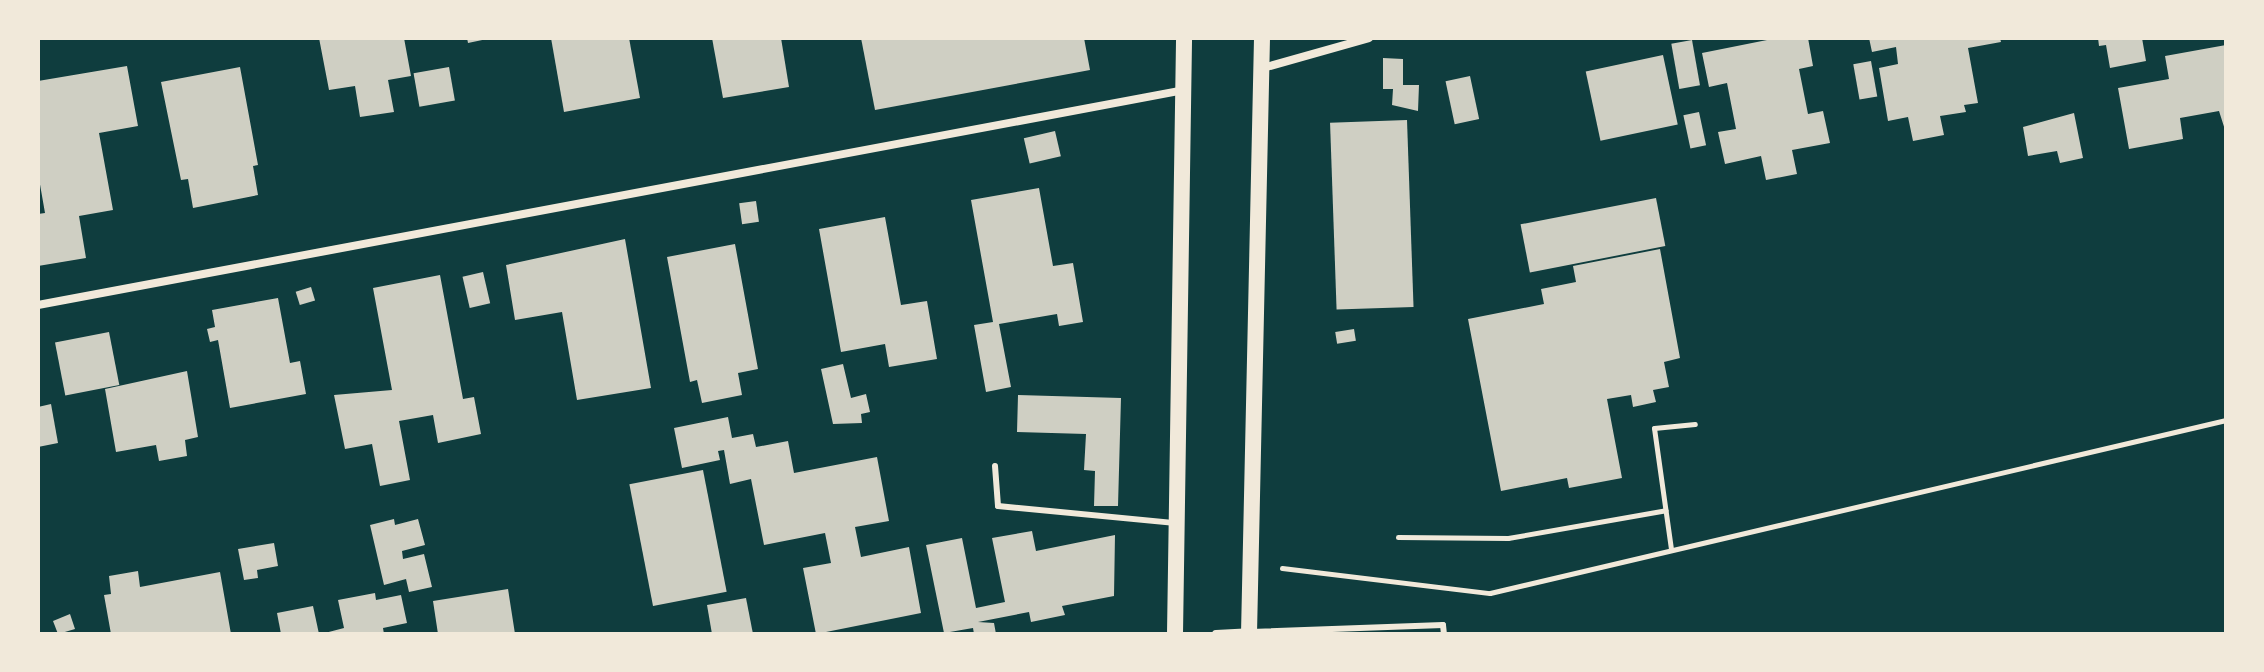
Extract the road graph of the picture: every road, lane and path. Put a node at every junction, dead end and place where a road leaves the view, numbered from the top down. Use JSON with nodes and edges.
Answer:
{"nodes":[{"id":1,"x":1184,"y":38,"type":"edge"},
{"id":2,"x":1262,"y":38,"type":"edge"},
{"id":3,"x":1369,"y":38,"type":"edge"},
{"id":4,"x":1263,"y":68,"type":"junction"},
{"id":5,"x":1185,"y":90,"type":"junction"},
{"id":6,"x":38,"y":305,"type":"edge"},
{"id":7,"x":2226,"y":420,"type":"edge"},
{"id":8,"x":1695,"y":424,"type":"dead end"},
{"id":9,"x":995,"y":466,"type":"dead end"},
{"id":10,"x":1666,"y":510,"type":"junction"},
{"id":11,"x":1177,"y":523,"type":"junction"},
{"id":12,"x":1398,"y":537,"type":"dead end"},
{"id":13,"x":1671,"y":549,"type":"junction"},
{"id":14,"x":1253,"y":564,"type":"junction"},
{"id":15,"x":1249,"y":633,"type":"edge"},
{"id":16,"x":1175,"y":634,"type":"edge"},
{"id":17,"x":1216,"y":634,"type":"edge"},
{"id":18,"x":1444,"y":634,"type":"edge"}],
"edges":[{"from":1,"to":5,"type":"main road"},
{"from":2,"to":4,"type":"main road"},
{"from":3,"to":4,"type":"street"},
{"from":4,"to":14,"type":"main road"},
{"from":5,"to":6,"type":"street"},
{"from":5,"to":11,"type":"main road"},
{"from":7,"to":13,"type":"path"},
{"from":8,"to":10,"type":"path"},
{"from":9,"to":11,"type":"lane"},
{"from":10,"to":12,"type":"path"},
{"from":10,"to":13,"type":"path"},
{"from":11,"to":16,"type":"main road"},
{"from":13,"to":14,"type":"path"},
{"from":14,"to":15,"type":"main road"},
{"from":15,"to":17,"type":"street"},
{"from":15,"to":18,"type":"lane"}]}
